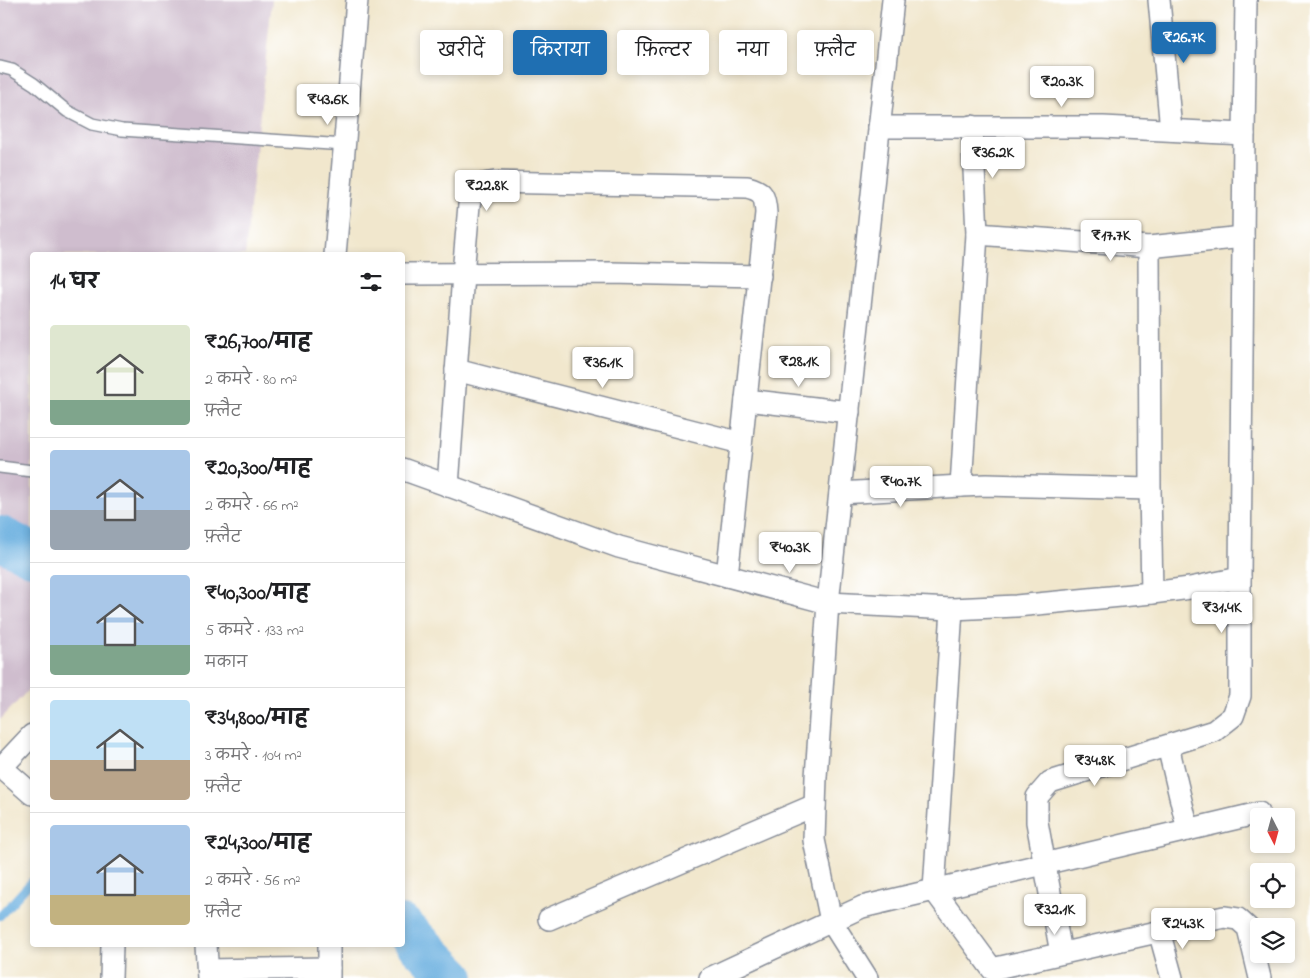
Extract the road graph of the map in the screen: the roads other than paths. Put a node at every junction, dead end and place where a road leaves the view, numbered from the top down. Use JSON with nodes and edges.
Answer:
{"nodes":[{"id":1,"x":357,"y":0,"type":"edge"},
{"id":2,"x":893,"y":0,"type":"edge"},
{"id":3,"x":1160,"y":0,"type":"edge"},
{"id":4,"x":1246,"y":0,"type":"edge"},
{"id":5,"x":0,"y":67,"type":"edge"},
{"id":6,"x":972,"y":126,"type":"junction"},
{"id":7,"x":879,"y":127,"type":"junction"},
{"id":8,"x":1172,"y":130,"type":"junction"},
{"id":9,"x":1244,"y":134,"type":"junction"},
{"id":10,"x":344,"y":145,"type":"junction"},
{"id":11,"x":977,"y":234,"type":"junction"},
{"id":12,"x":1244,"y":237,"type":"junction"},
{"id":13,"x":1149,"y":247,"type":"junction"},
{"id":14,"x":335,"y":252,"type":"edge"},
{"id":15,"x":405,"y":274,"type":"edge"},
{"id":16,"x":463,"y":274,"type":"junction"},
{"id":17,"x":760,"y":276,"type":"junction"},
{"id":18,"x":456,"y":370,"type":"junction"},
{"id":19,"x":746,"y":400,"type":"junction"},
{"id":20,"x":849,"y":412,"type":"junction"},
{"id":21,"x":741,"y":444,"type":"junction"},
{"id":22,"x":0,"y":467,"type":"edge"},
{"id":23,"x":405,"y":470,"type":"edge"},
{"id":24,"x":30,"y":472,"type":"edge"},
{"id":25,"x":448,"y":486,"type":"junction"},
{"id":26,"x":960,"y":486,"type":"junction"},
{"id":27,"x":1150,"y":489,"type":"junction"},
{"id":28,"x":840,"y":493,"type":"junction"},
{"id":29,"x":726,"y":576,"type":"junction"},
{"id":30,"x":1240,"y":578,"type":"junction"},
{"id":31,"x":1152,"y":593,"type":"junction"},
{"id":32,"x":828,"y":603,"type":"junction"},
{"id":33,"x":952,"y":609,"type":"junction"},
{"id":34,"x":30,"y":737,"type":"edge"},
{"id":35,"x":1168,"y":746,"type":"junction"},
{"id":36,"x":1,"y":768,"type":"edge"},
{"id":37,"x":30,"y":792,"type":"edge"},
{"id":38,"x":815,"y":805,"type":"junction"},
{"id":39,"x":1250,"y":816,"type":"edge"},
{"id":40,"x":1188,"y":830,"type":"junction"},
{"id":41,"x":1045,"y":864,"type":"junction"},
{"id":42,"x":934,"y":890,"type":"junction"},
{"id":43,"x":550,"y":919,"type":"dead end"},
{"id":44,"x":831,"y":921,"type":"junction"},
{"id":45,"x":1159,"y":931,"type":"junction"},
{"id":46,"x":112,"y":947,"type":"edge"},
{"id":47,"x":206,"y":947,"type":"edge"},
{"id":48,"x":329,"y":947,"type":"edge"},
{"id":49,"x":1061,"y":953,"type":"junction"},
{"id":50,"x":329,"y":973,"type":"edge"},
{"id":51,"x":995,"y":973,"type":"edge"},
{"id":52,"x":208,"y":974,"type":"edge"},
{"id":53,"x":112,"y":978,"type":"edge"},
{"id":54,"x":710,"y":978,"type":"edge"},
{"id":55,"x":867,"y":978,"type":"edge"},
{"id":56,"x":1172,"y":978,"type":"edge"},
{"id":57,"x":1260,"y":978,"type":"edge"}],
"edges":[{"from":1,"to":10,"type":"street"},
{"from":2,"to":7,"type":"street"},
{"from":3,"to":8,"type":"street"},
{"from":4,"to":9,"type":"street"},
{"from":5,"to":10,"type":"lane"},
{"from":6,"to":7,"type":"street"},
{"from":6,"to":8,"type":"street"},
{"from":6,"to":11,"type":"street"},
{"from":7,"to":20,"type":"street"},
{"from":8,"to":9,"type":"street"},
{"from":9,"to":12,"type":"street"},
{"from":10,"to":14,"type":"street"},
{"from":11,"to":13,"type":"street"},
{"from":11,"to":26,"type":"street"},
{"from":12,"to":13,"type":"street"},
{"from":12,"to":30,"type":"street"},
{"from":13,"to":27,"type":"street"},
{"from":15,"to":16,"type":"street"},
{"from":16,"to":17,"type":"street"},
{"from":16,"to":17,"type":"street"},
{"from":16,"to":18,"type":"street"},
{"from":17,"to":19,"type":"street"},
{"from":18,"to":21,"type":"street"},
{"from":18,"to":25,"type":"street"},
{"from":19,"to":20,"type":"street"},
{"from":19,"to":21,"type":"street"},
{"from":20,"to":28,"type":"street"},
{"from":21,"to":29,"type":"street"},
{"from":22,"to":24,"type":"lane"},
{"from":23,"to":25,"type":"street"},
{"from":25,"to":29,"type":"street"},
{"from":26,"to":27,"type":"street"},
{"from":26,"to":28,"type":"street"},
{"from":27,"to":31,"type":"street"},
{"from":28,"to":32,"type":"street"},
{"from":29,"to":32,"type":"street"},
{"from":30,"to":31,"type":"street"},
{"from":30,"to":35,"type":"street"},
{"from":31,"to":33,"type":"street"},
{"from":32,"to":33,"type":"street"},
{"from":32,"to":38,"type":"street"},
{"from":33,"to":42,"type":"street"},
{"from":34,"to":36,"type":"street"},
{"from":35,"to":40,"type":"street"},
{"from":35,"to":41,"type":"street"},
{"from":36,"to":37,"type":"street"},
{"from":38,"to":43,"type":"street"},
{"from":38,"to":44,"type":"street"},
{"from":39,"to":40,"type":"street"},
{"from":40,"to":41,"type":"street"},
{"from":41,"to":42,"type":"street"},
{"from":41,"to":49,"type":"street"},
{"from":42,"to":44,"type":"street"},
{"from":42,"to":51,"type":"street"},
{"from":44,"to":54,"type":"street"},
{"from":44,"to":55,"type":"street"},
{"from":45,"to":49,"type":"street"},
{"from":45,"to":56,"type":"street"},
{"from":45,"to":57,"type":"street"},
{"from":46,"to":53,"type":"street"},
{"from":47,"to":52,"type":"street"},
{"from":48,"to":50,"type":"street"},
{"from":49,"to":51,"type":"street"},
{"from":50,"to":52,"type":"street"}]}
